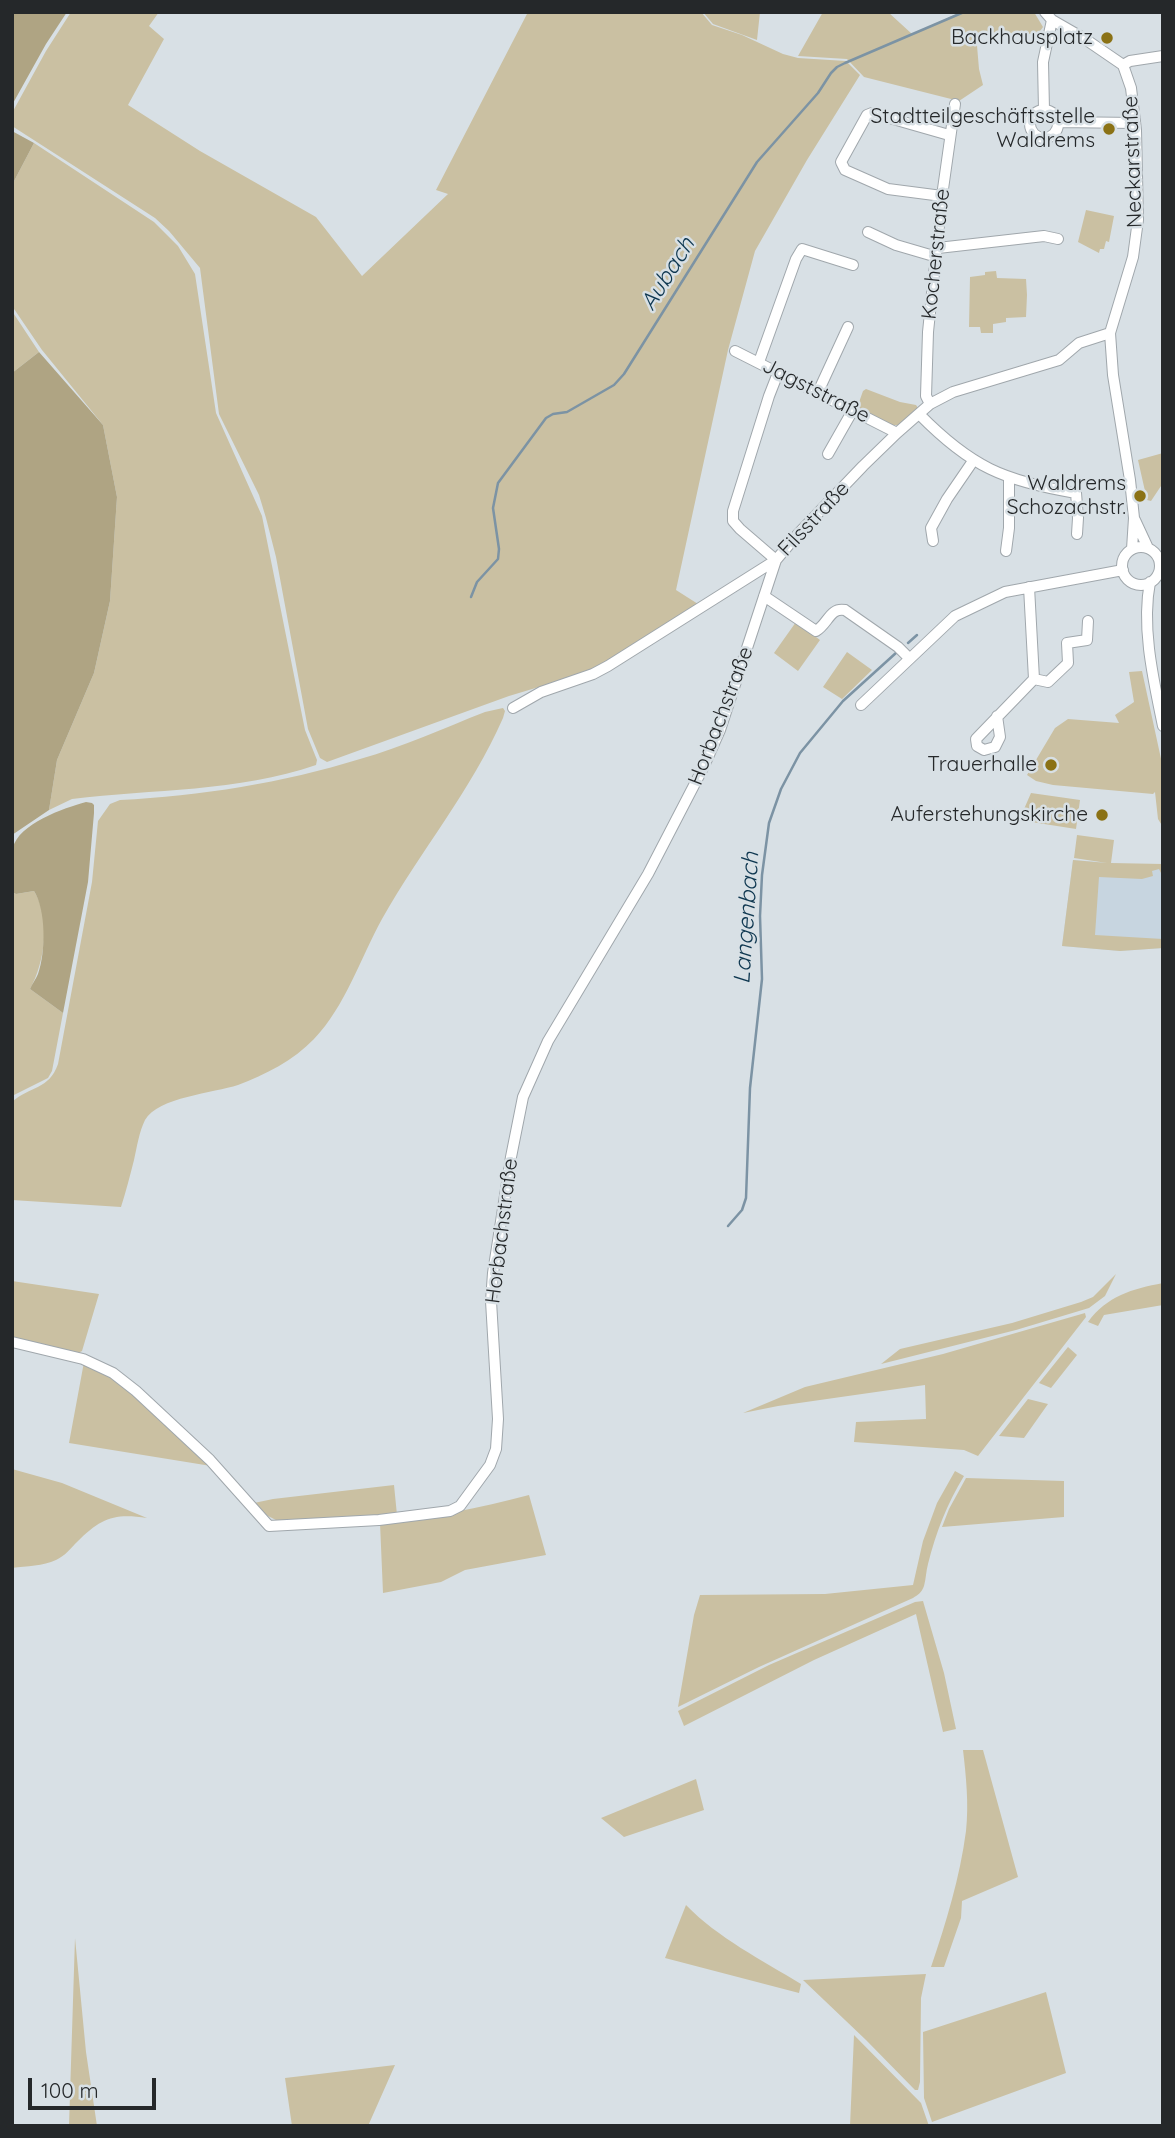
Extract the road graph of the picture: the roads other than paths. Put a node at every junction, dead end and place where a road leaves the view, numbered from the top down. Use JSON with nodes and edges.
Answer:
{"nodes":[{"id":1,"x":1048,"y":16,"type":"edge"},
{"id":2,"x":1163,"y":56,"type":"edge"},
{"id":3,"x":1123,"y":65,"type":"junction"},
{"id":4,"x":955,"y":104,"type":"dead end"},
{"id":5,"x":1044,"y":110,"type":"junction"},
{"id":6,"x":1058,"y":122,"type":"junction"},
{"id":7,"x":1136,"y":123,"type":"junction"},
{"id":8,"x":949,"y":135,"type":"junction"},
{"id":9,"x":942,"y":196,"type":"junction"},
{"id":10,"x":868,"y":232,"type":"dead end"},
{"id":11,"x":1058,"y":239,"type":"dead end"},
{"id":12,"x":937,"y":252,"type":"junction"},
{"id":13,"x":853,"y":265,"type":"dead end"},
{"id":14,"x":848,"y":327,"type":"dead end"},
{"id":15,"x":1110,"y":332,"type":"junction"},
{"id":16,"x":735,"y":351,"type":"dead end"},
{"id":17,"x":759,"y":362,"type":"junction"},
{"id":18,"x":778,"y":373,"type":"junction"},
{"id":19,"x":818,"y":391,"type":"junction"},
{"id":20,"x":930,"y":404,"type":"junction"},
{"id":21,"x":853,"y":410,"type":"junction"},
{"id":22,"x":919,"y":414,"type":"junction"},
{"id":23,"x":897,"y":433,"type":"junction"},
{"id":24,"x":828,"y":454,"type":"dead end"},
{"id":25,"x":973,"y":461,"type":"junction"},
{"id":26,"x":1009,"y":478,"type":"junction"},
{"id":27,"x":1134,"y":518,"type":"junction"},
{"id":28,"x":1077,"y":534,"type":"dead end"},
{"id":29,"x":933,"y":541,"type":"dead end"},
{"id":30,"x":1148,"y":548,"type":"junction"},
{"id":31,"x":1132,"y":550,"type":"junction"},
{"id":32,"x":1006,"y":551,"type":"dead end"},
{"id":33,"x":776,"y":560,"type":"junction"},
{"id":34,"x":1161,"y":563,"type":"edge"},
{"id":35,"x":1123,"y":570,"type":"junction"},
{"id":36,"x":1132,"y":582,"type":"junction"},
{"id":37,"x":1150,"y":582,"type":"junction"},
{"id":38,"x":1029,"y":587,"type":"junction"},
{"id":39,"x":764,"y":596,"type":"junction"},
{"id":40,"x":1146,"y":608,"type":"junction"},
{"id":41,"x":1088,"y":621,"type":"dead end"},
{"id":42,"x":909,"y":658,"type":"junction"},
{"id":43,"x":1034,"y":679,"type":"junction"},
{"id":44,"x":861,"y":705,"type":"dead end"},
{"id":45,"x":513,"y":708,"type":"dead end"},
{"id":46,"x":997,"y":716,"type":"dead end"},
{"id":47,"x":1163,"y":726,"type":"edge"},
{"id":48,"x":12,"y":1342,"type":"edge"}],
"edges":[{"from":1,"to":3,"type":"street","name":"Neckarstraße"},
{"from":1,"to":5,"type":"street"},
{"from":2,"to":3,"type":"street"},
{"from":3,"to":7,"type":"street","name":"Neckarstraße"},
{"from":4,"to":8,"type":"street","name":"Kocherstraße"},
{"from":5,"to":6,"type":"street"},
{"from":5,"to":6,"type":"street"},
{"from":6,"to":7,"type":"street"},
{"from":7,"to":15,"type":"street","name":"Neckarstraße"},
{"from":8,"to":9,"type":"street","name":"Kocherstraße"},
{"from":8,"to":9,"type":"street"},
{"from":9,"to":12,"type":"street","name":"Kocherstraße"},
{"from":10,"to":12,"type":"street"},
{"from":11,"to":12,"type":"street"},
{"from":12,"to":20,"type":"street","name":"Kocherstraße"},
{"from":13,"to":17,"type":"street"},
{"from":14,"to":19,"type":"street"},
{"from":15,"to":20,"type":"street","name":"Filsstraße"},
{"from":15,"to":27,"type":"street","name":"Neckarstraße"},
{"from":16,"to":17,"type":"street","name":"Jagststraße"},
{"from":17,"to":18,"type":"street","name":"Jagststraße"},
{"from":18,"to":19,"type":"street","name":"Jagststraße"},
{"from":18,"to":33,"type":"street"},
{"from":19,"to":21,"type":"street","name":"Jagststraße"},
{"from":20,"to":22,"type":"street","name":"Filsstraße"},
{"from":21,"to":23,"type":"street","name":"Jagststraße"},
{"from":21,"to":24,"type":"street"},
{"from":22,"to":23,"type":"street","name":"Filsstraße"},
{"from":22,"to":25,"type":"street"},
{"from":23,"to":33,"type":"street","name":"Filsstraße"},
{"from":25,"to":26,"type":"street"},
{"from":25,"to":29,"type":"street"},
{"from":26,"to":28,"type":"street"},
{"from":26,"to":32,"type":"street"},
{"from":27,"to":30,"type":"street","name":"Neckarstraße"},
{"from":27,"to":31,"type":"street","name":"Neckarstraße"},
{"from":30,"to":31,"type":"street"},
{"from":30,"to":34,"type":"street"},
{"from":31,"to":35,"type":"street"},
{"from":33,"to":39,"type":"street","name":"Horbachstraße"},
{"from":33,"to":45,"type":"street","name":"Filsstraße"},
{"from":34,"to":37,"type":"street"},
{"from":35,"to":36,"type":"street"},
{"from":35,"to":38,"type":"street"},
{"from":36,"to":37,"type":"street"},
{"from":36,"to":40,"type":"street"},
{"from":37,"to":40,"type":"street"},
{"from":38,"to":42,"type":"street"},
{"from":38,"to":43,"type":"street"},
{"from":39,"to":42,"type":"street"},
{"from":39,"to":48,"type":"street","name":"Horbachstraße"},
{"from":40,"to":47,"type":"street"},
{"from":41,"to":43,"type":"street"},
{"from":42,"to":44,"type":"street"},
{"from":43,"to":46,"type":"street"}]}
